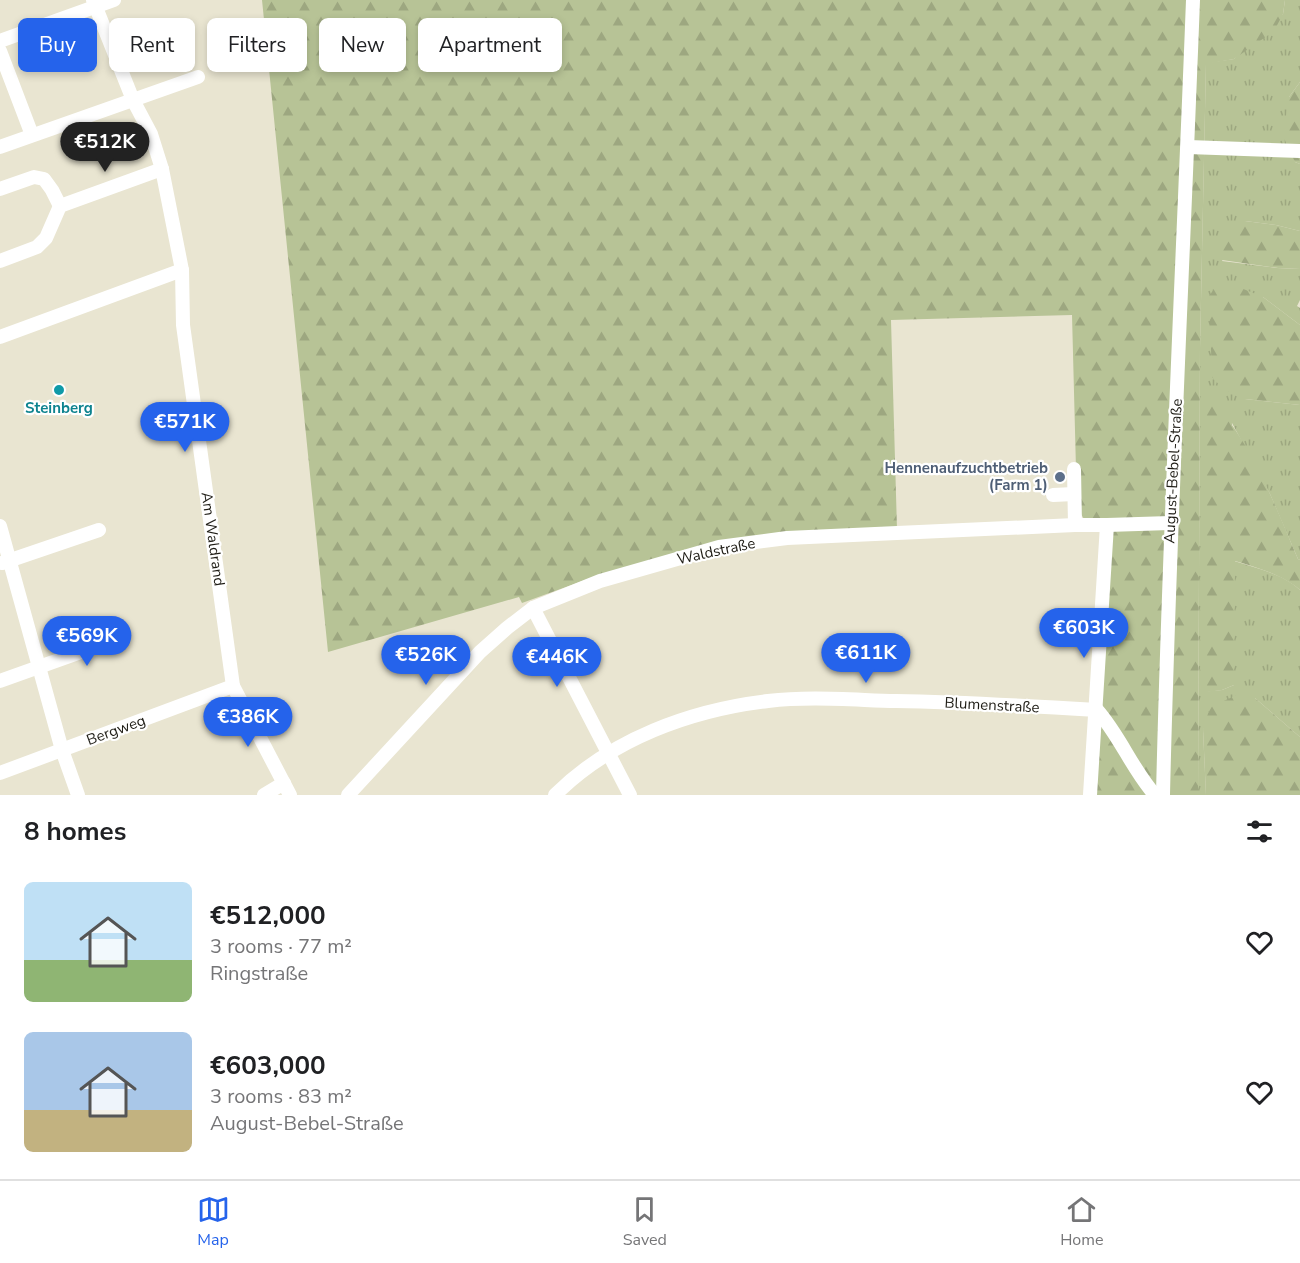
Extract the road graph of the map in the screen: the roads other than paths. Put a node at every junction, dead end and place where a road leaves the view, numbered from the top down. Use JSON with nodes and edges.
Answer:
{"nodes":[{"id":1,"x":114,"y":0,"type":"edge"},
{"id":2,"x":1193,"y":0,"type":"edge"},
{"id":3,"x":95,"y":3,"type":"edge"},
{"id":4,"x":0,"y":41,"type":"edge"},
{"id":5,"x":0,"y":51,"type":"edge"},
{"id":6,"x":198,"y":77,"type":"dead end"},
{"id":7,"x":133,"y":100,"type":"junction"},
{"id":8,"x":32,"y":135,"type":"junction"},
{"id":9,"x":0,"y":147,"type":"edge"},
{"id":10,"x":1188,"y":147,"type":"junction"},
{"id":11,"x":1300,"y":151,"type":"edge"},
{"id":12,"x":162,"y":169,"type":"junction"},
{"id":13,"x":0,"y":189,"type":"edge"},
{"id":14,"x":60,"y":206,"type":"junction"},
{"id":15,"x":0,"y":261,"type":"edge"},
{"id":16,"x":182,"y":270,"type":"junction"},
{"id":17,"x":0,"y":337,"type":"edge"},
{"id":18,"x":1074,"y":469,"type":"dead end"},
{"id":19,"x":1074,"y":494,"type":"junction"},
{"id":20,"x":1053,"y":495,"type":"dead end"},
{"id":21,"x":1170,"y":522,"type":"junction"},
{"id":22,"x":1075,"y":525,"type":"junction"},
{"id":23,"x":1107,"y":525,"type":"junction"},
{"id":24,"x":0,"y":526,"type":"edge"},
{"id":25,"x":99,"y":530,"type":"dead end"},
{"id":26,"x":4,"y":562,"type":"edge"},
{"id":27,"x":533,"y":608,"type":"junction"},
{"id":28,"x":123,"y":637,"type":"dead end"},
{"id":29,"x":40,"y":667,"type":"junction"},
{"id":30,"x":0,"y":681,"type":"edge"},
{"id":31,"x":233,"y":686,"type":"junction"},
{"id":32,"x":1097,"y":710,"type":"junction"},
{"id":33,"x":62,"y":750,"type":"junction"},
{"id":34,"x":609,"y":753,"type":"junction"},
{"id":35,"x":0,"y":773,"type":"edge"},
{"id":36,"x":287,"y":789,"type":"edge"},
{"id":37,"x":78,"y":795,"type":"edge"},
{"id":38,"x":264,"y":795,"type":"edge"},
{"id":39,"x":348,"y":795,"type":"edge"},
{"id":40,"x":555,"y":795,"type":"edge"},
{"id":41,"x":630,"y":795,"type":"edge"},
{"id":42,"x":1090,"y":795,"type":"edge"},
{"id":43,"x":1155,"y":795,"type":"edge"},
{"id":44,"x":1162,"y":795,"type":"edge"}],
"edges":[{"from":1,"to":3,"type":"street"},
{"from":2,"to":10,"type":"street","name":"August-Bebel-Straße"},
{"from":3,"to":4,"type":"street"},
{"from":3,"to":7,"type":"street","name":"Am Waldrand"},
{"from":5,"to":8,"type":"street"},
{"from":6,"to":7,"type":"street"},
{"from":7,"to":8,"type":"street"},
{"from":7,"to":12,"type":"street","name":"Am Waldrand"},
{"from":8,"to":9,"type":"street"},
{"from":10,"to":11,"type":"street"},
{"from":10,"to":21,"type":"street","name":"August-Bebel-Straße"},
{"from":12,"to":14,"type":"street"},
{"from":12,"to":16,"type":"street","name":"Am Waldrand"},
{"from":13,"to":14,"type":"street"},
{"from":14,"to":15,"type":"street"},
{"from":16,"to":17,"type":"street"},
{"from":16,"to":31,"type":"street","name":"Am Waldrand"},
{"from":18,"to":19,"type":"street"},
{"from":19,"to":20,"type":"street"},
{"from":19,"to":22,"type":"street"},
{"from":21,"to":23,"type":"street","name":"Waldstraße"},
{"from":21,"to":44,"type":"street","name":"August-Bebel-Straße"},
{"from":22,"to":23,"type":"street","name":"Waldstraße"},
{"from":22,"to":27,"type":"street","name":"Waldstraße"},
{"from":23,"to":32,"type":"street"},
{"from":24,"to":26,"type":"street"},
{"from":25,"to":26,"type":"street"},
{"from":26,"to":29,"type":"street"},
{"from":27,"to":34,"type":"street"},
{"from":27,"to":39,"type":"street","name":"Waldstraße"},
{"from":28,"to":29,"type":"street"},
{"from":29,"to":30,"type":"street"},
{"from":29,"to":33,"type":"street"},
{"from":31,"to":33,"type":"street","name":"Bergweg"},
{"from":31,"to":36,"type":"street","name":"Am Waldrand"},
{"from":32,"to":34,"type":"street","name":"Blumenstraße"},
{"from":32,"to":42,"type":"street"},
{"from":32,"to":43,"type":"street"},
{"from":33,"to":35,"type":"street","name":"Bergweg"},
{"from":33,"to":37,"type":"street"},
{"from":34,"to":40,"type":"street","name":"Blumenstraße"},
{"from":34,"to":41,"type":"street"},
{"from":36,"to":38,"type":"street"}]}
